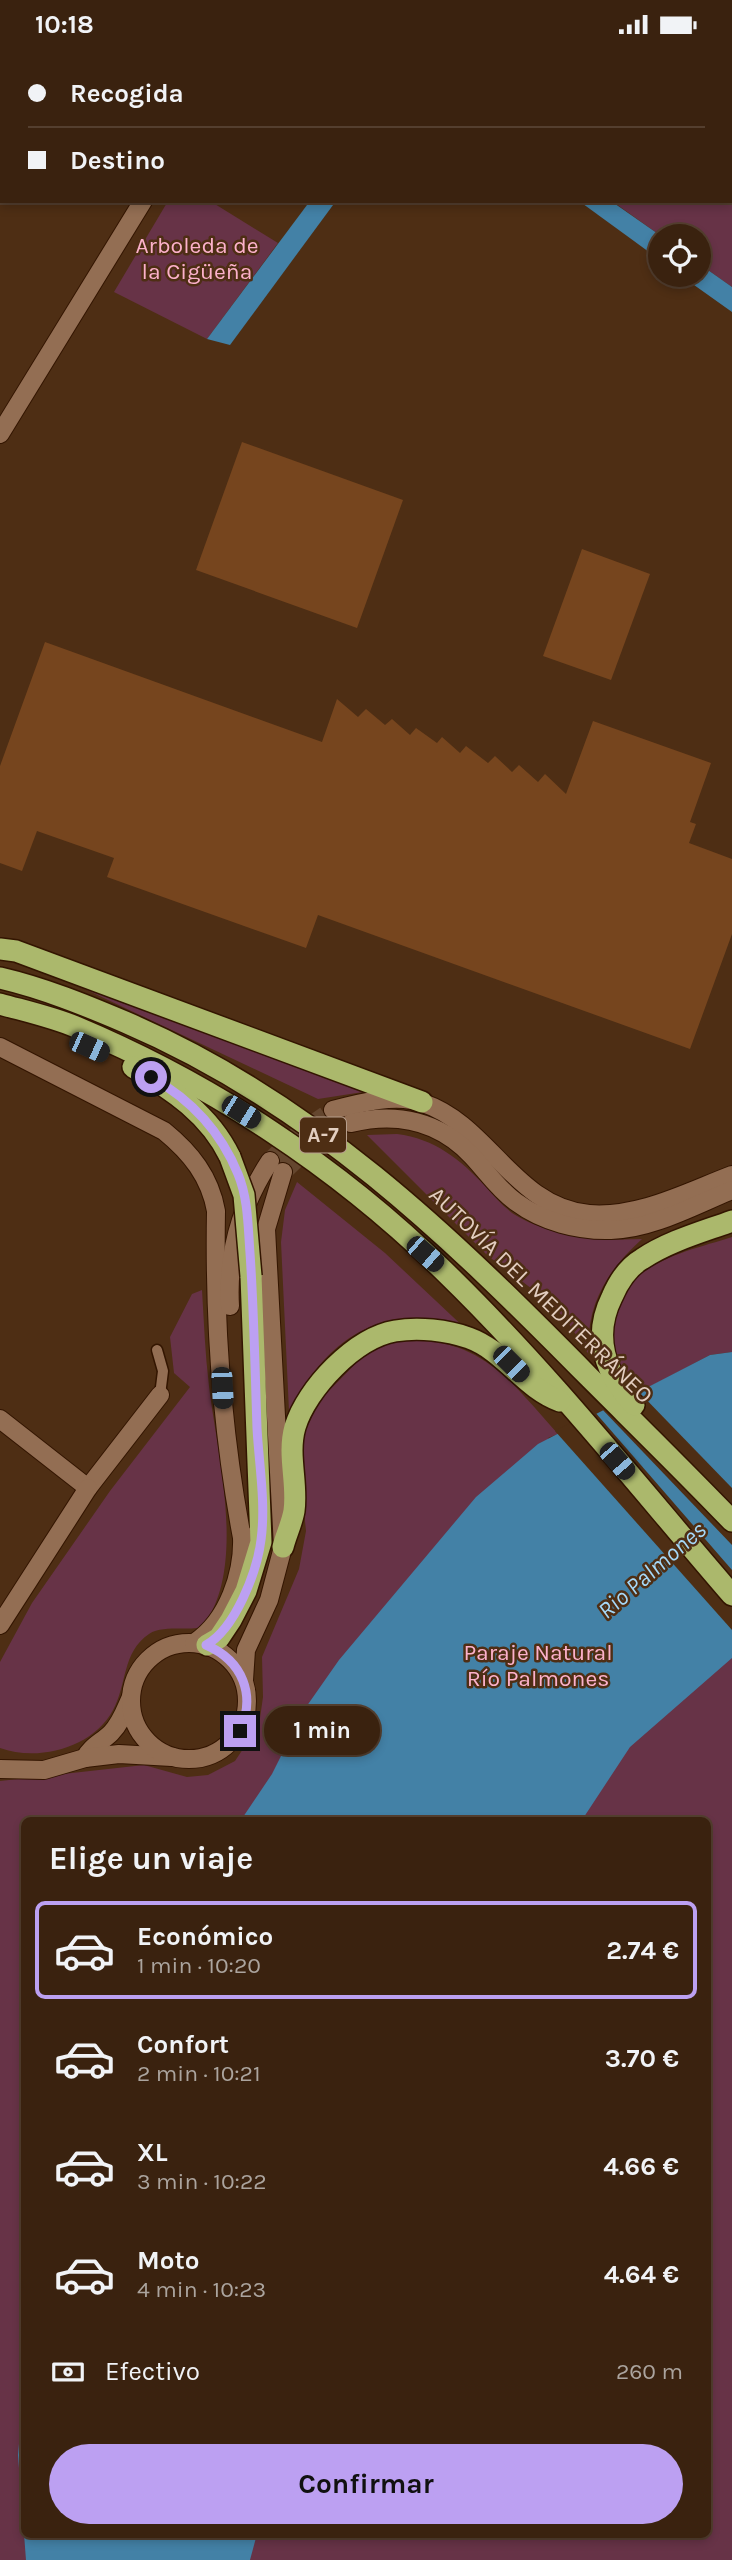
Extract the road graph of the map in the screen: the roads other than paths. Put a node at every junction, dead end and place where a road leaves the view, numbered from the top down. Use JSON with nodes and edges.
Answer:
{"nodes":[{"id":1,"x":142,"y":203,"type":"edge"},
{"id":2,"x":0,"y":434,"type":"edge"},
{"id":3,"x":0,"y":949,"type":"edge"},
{"id":4,"x":0,"y":978,"type":"edge"},
{"id":5,"x":0,"y":1004,"type":"edge"},
{"id":6,"x":73,"y":1026,"type":"junction"},
{"id":7,"x":0,"y":1047,"type":"edge"},
{"id":8,"x":422,"y":1102,"type":"junction"},
{"id":9,"x":333,"y":1110,"type":"tunnel mouth"},
{"id":10,"x":351,"y":1123,"type":"tunnel mouth"},
{"id":11,"x":732,"y":1175,"type":"edge"},
{"id":12,"x":732,"y":1190,"type":"edge"},
{"id":13,"x":732,"y":1221,"type":"edge"},
{"id":14,"x":157,"y":1350,"type":"dead end"},
{"id":15,"x":598,"y":1372,"type":"junction"},
{"id":16,"x":160,"y":1395,"type":"joint"},
{"id":17,"x":568,"y":1403,"type":"junction"},
{"id":18,"x":1,"y":1423,"type":"edge"},
{"id":19,"x":88,"y":1488,"type":"junction"},
{"id":20,"x":732,"y":1521,"type":"edge"},
{"id":21,"x":243,"y":1543,"type":"junction"},
{"id":22,"x":283,"y":1547,"type":"junction"},
{"id":23,"x":732,"y":1595,"type":"edge"},
{"id":24,"x":0,"y":1625,"type":"edge"},
{"id":25,"x":200,"y":1644,"type":"junction"},
{"id":26,"x":244,"y":1680,"type":"junction"},
{"id":27,"x":131,"y":1697,"type":"junction"},
{"id":28,"x":172,"y":1757,"type":"junction"},
{"id":29,"x":85,"y":1758,"type":"junction"},
{"id":30,"x":0,"y":1769,"type":"edge"}],
"edges":[{"from":1,"to":2,"type":"street"},
{"from":3,"to":8,"type":"highway"},
{"from":4,"to":15,"type":"highway","name":"AUTOVÍA DEL MEDITERRÁNEO","number":"A-7"},
{"from":5,"to":6,"type":"highway","number":"A-7"},
{"from":6,"to":17,"type":"highway","number":"A-7"},
{"from":6,"to":25,"type":"highway","bridge":true},
{"from":7,"to":21,"type":"street"},
{"from":8,"to":9,"type":"street"},
{"from":8,"to":11,"type":"street"},
{"from":10,"to":12,"type":"street"},
{"from":13,"to":15,"type":"highway"},
{"from":14,"to":16,"type":"lane"},
{"from":15,"to":20,"type":"highway"},
{"from":16,"to":19,"type":"street"},
{"from":17,"to":22,"type":"highway"},
{"from":17,"to":23,"type":"highway","number":"A-7"},
{"from":18,"to":19,"type":"street"},
{"from":19,"to":24,"type":"street"},
{"from":21,"to":22,"type":"street"},
{"from":21,"to":25,"type":"street"},
{"from":22,"to":26,"type":"street"},
{"from":25,"to":26,"type":"street"},
{"from":25,"to":27,"type":"street"},
{"from":26,"to":28,"type":"street"},
{"from":27,"to":28,"type":"street"},
{"from":27,"to":29,"type":"street"},
{"from":28,"to":29,"type":"street"},
{"from":29,"to":30,"type":"street"}]}
